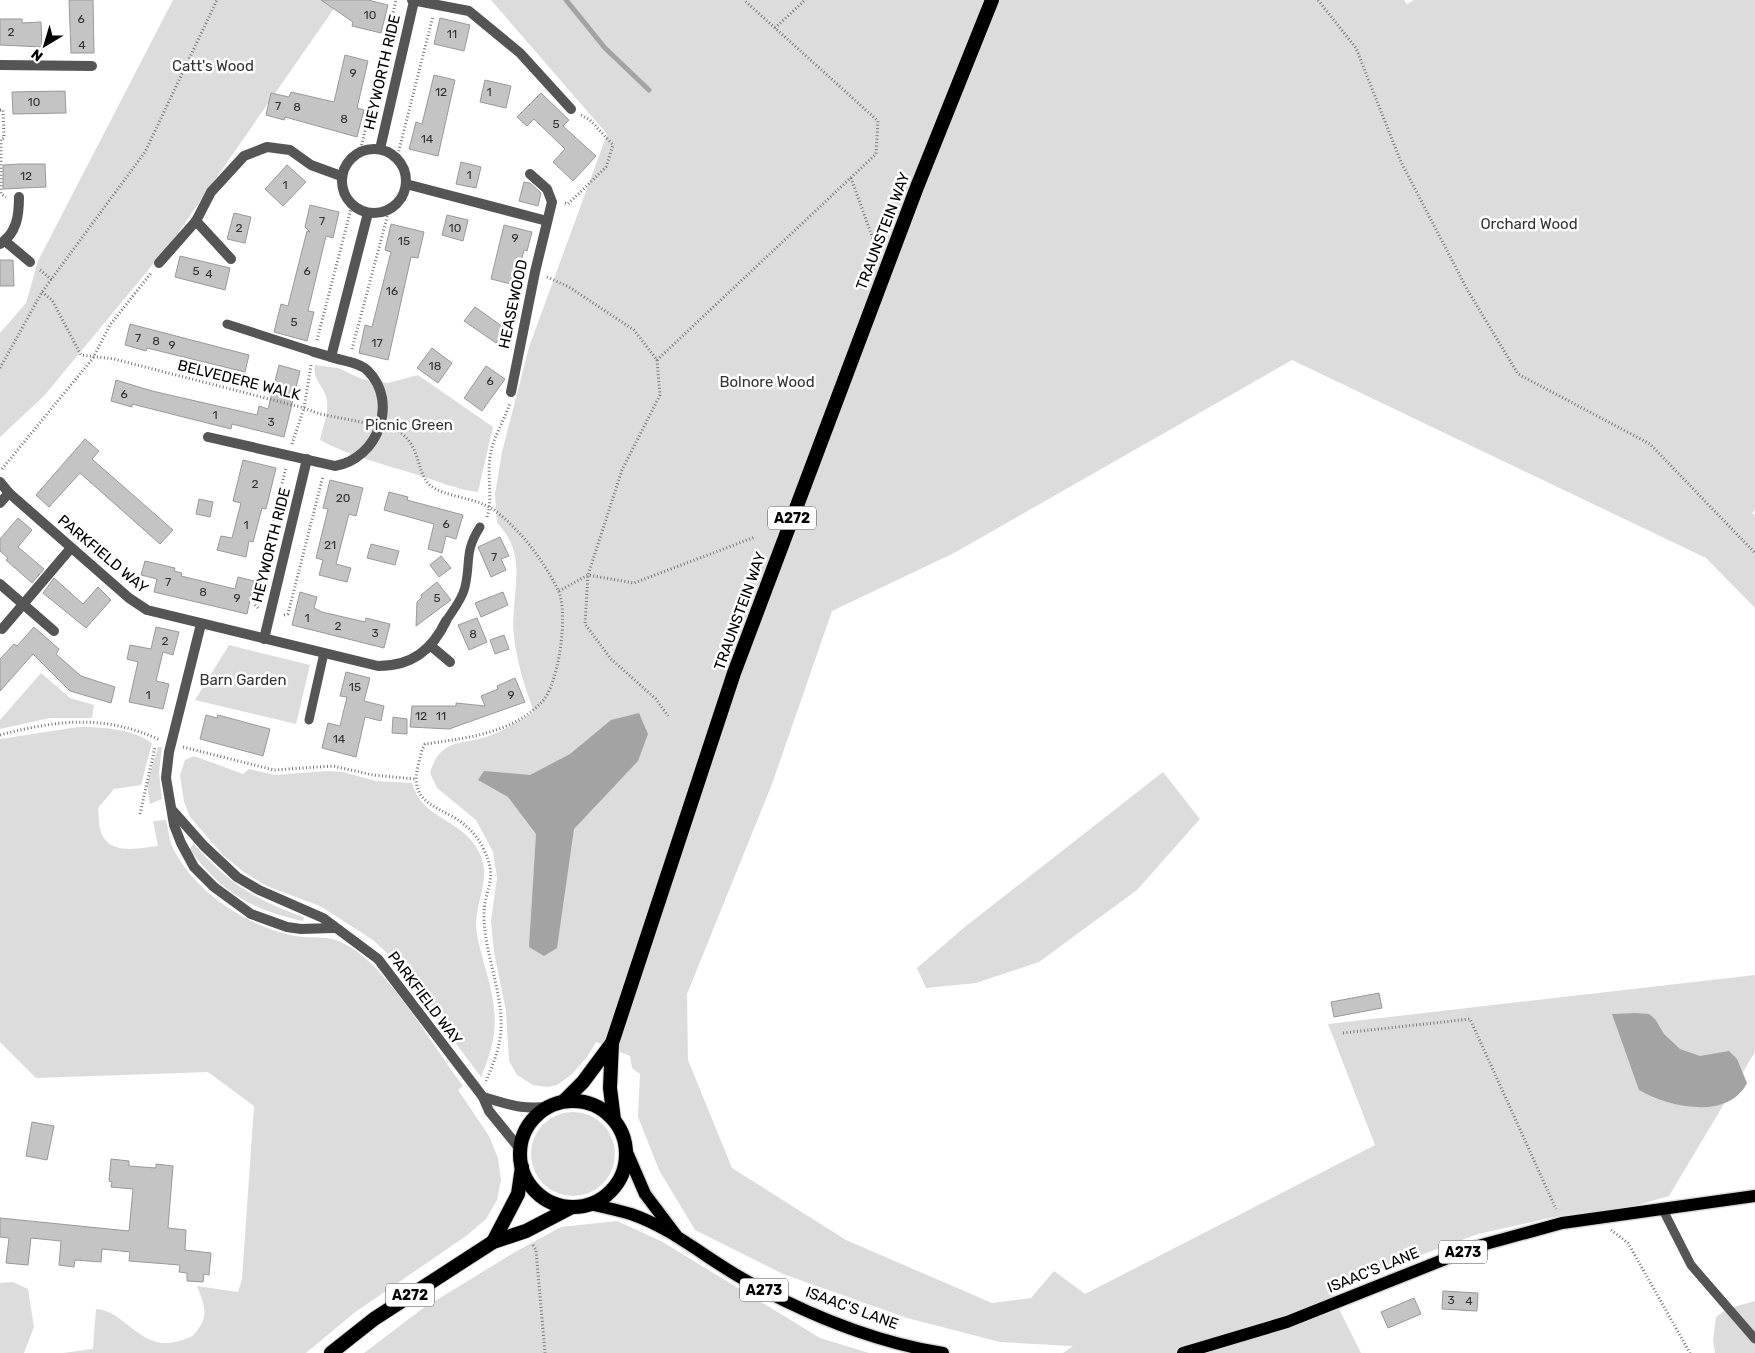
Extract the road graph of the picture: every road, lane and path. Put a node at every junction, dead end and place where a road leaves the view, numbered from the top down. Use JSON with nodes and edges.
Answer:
{"nodes":[{"id":1,"x":217,"y":0,"type":"edge"},
{"id":2,"x":396,"y":0,"type":"edge"},
{"id":3,"x":413,"y":0,"type":"edge"},
{"id":4,"x":744,"y":0,"type":"edge"},
{"id":5,"x":805,"y":0,"type":"edge"},
{"id":6,"x":992,"y":0,"type":"edge"},
{"id":7,"x":1318,"y":0,"type":"edge"},
{"id":8,"x":436,"y":5,"type":"junction"},
{"id":9,"x":775,"y":28,"type":"junction"},
{"id":10,"x":0,"y":65,"type":"edge"},
{"id":11,"x":92,"y":66,"type":"dead end"},
{"id":12,"x":571,"y":109,"type":"joint"},
{"id":13,"x":0,"y":110,"type":"edge"},
{"id":14,"x":380,"y":150,"type":"junction"},
{"id":15,"x":360,"y":152,"type":"junction"},
{"id":16,"x":397,"y":158,"type":"junction"},
{"id":17,"x":530,"y":174,"type":"dead end"},
{"id":18,"x":342,"y":176,"type":"junction"},
{"id":19,"x":851,"y":178,"type":"junction"},
{"id":20,"x":406,"y":184,"type":"junction"},
{"id":21,"x":19,"y":202,"type":"joint"},
{"id":22,"x":552,"y":202,"type":"junction"},
{"id":23,"x":352,"y":205,"type":"junction"},
{"id":24,"x":389,"y":210,"type":"junction"},
{"id":25,"x":368,"y":213,"type":"junction"},
{"id":26,"x":196,"y":221,"type":"junction"},
{"id":27,"x":547,"y":221,"type":"junction"},
{"id":28,"x":3,"y":243,"type":"edge"},
{"id":29,"x":877,"y":251,"type":"dead end"},
{"id":30,"x":231,"y":259,"type":"dead end"},
{"id":31,"x":30,"y":262,"type":"dead end"},
{"id":32,"x":159,"y":263,"type":"joint"},
{"id":33,"x":534,"y":272,"type":"junction"},
{"id":34,"x":42,"y":292,"type":"junction"},
{"id":35,"x":227,"y":324,"type":"dead end"},
{"id":36,"x":314,"y":352,"type":"junction"},
{"id":37,"x":93,"y":358,"type":"junction"},
{"id":38,"x":332,"y":358,"type":"junction"},
{"id":39,"x":657,"y":360,"type":"junction"},
{"id":40,"x":349,"y":362,"type":"junction"},
{"id":41,"x":0,"y":368,"type":"edge"},
{"id":42,"x":511,"y":392,"type":"joint"},
{"id":43,"x":304,"y":408,"type":"junction"},
{"id":44,"x":380,"y":426,"type":"junction"},
{"id":45,"x":208,"y":437,"type":"dead end"},
{"id":46,"x":288,"y":455,"type":"junction"},
{"id":47,"x":307,"y":459,"type":"junction"},
{"id":48,"x":326,"y":464,"type":"junction"},
{"id":49,"x":0,"y":472,"type":"edge"},
{"id":50,"x":0,"y":482,"type":"edge"},
{"id":51,"x":9,"y":493,"type":"junction"},
{"id":52,"x":0,"y":503,"type":"edge"},
{"id":53,"x":489,"y":508,"type":"junction"},
{"id":54,"x":480,"y":527,"type":"dead end"},
{"id":55,"x":755,"y":537,"type":"dead end"},
{"id":56,"x":71,"y":548,"type":"junction"},
{"id":57,"x":1755,"y":553,"type":"edge"},
{"id":58,"x":588,"y":574,"type":"junction"},
{"id":59,"x":0,"y":584,"type":"edge"},
{"id":60,"x":559,"y":591,"type":"junction"},
{"id":61,"x":23,"y":604,"type":"junction"},
{"id":62,"x":268,"y":619,"type":"junction"},
{"id":63,"x":446,"y":621,"type":"joint"},
{"id":64,"x":202,"y":624,"type":"junction"},
{"id":65,"x":2,"y":629,"type":"dead end"},
{"id":66,"x":54,"y":631,"type":"dead end"},
{"id":67,"x":264,"y":639,"type":"junction"},
{"id":68,"x":431,"y":646,"type":"junction"},
{"id":69,"x":324,"y":654,"type":"junction"},
{"id":70,"x":450,"y":662,"type":"dead end"},
{"id":71,"x":668,"y":716,"type":"dead end"},
{"id":72,"x":309,"y":720,"type":"dead end"},
{"id":73,"x":0,"y":735,"type":"edge"},
{"id":74,"x":157,"y":738,"type":"junction"},
{"id":75,"x":165,"y":742,"type":"dead end"},
{"id":76,"x":179,"y":746,"type":"dead end"},
{"id":77,"x":415,"y":779,"type":"junction"},
{"id":78,"x":173,"y":810,"type":"junction"},
{"id":79,"x":140,"y":814,"type":"dead end"},
{"id":80,"x":333,"y":928,"type":"junction"},
{"id":81,"x":1343,"y":1033,"type":"dead end"},
{"id":82,"x":612,"y":1043,"type":"junction"},
{"id":83,"x":485,"y":1084,"type":"dead end"},
{"id":84,"x":483,"y":1097,"type":"junction"},
{"id":85,"x":564,"y":1101,"type":"junction"},
{"id":86,"x":548,"y":1107,"type":"junction"},
{"id":87,"x":614,"y":1120,"type":"junction"},
{"id":88,"x":520,"y":1149,"type":"junction"},
{"id":89,"x":626,"y":1150,"type":"junction"},
{"id":90,"x":522,"y":1167,"type":"junction"},
{"id":91,"x":1755,"y":1196,"type":"edge"},
{"id":92,"x":590,"y":1204,"type":"junction"},
{"id":93,"x":573,"y":1207,"type":"junction"},
{"id":94,"x":1664,"y":1210,"type":"junction"},
{"id":95,"x":1562,"y":1223,"type":"junction"},
{"id":96,"x":1604,"y":1225,"type":"dead end"},
{"id":97,"x":677,"y":1236,"type":"junction"},
{"id":98,"x":530,"y":1237,"type":"dead end"},
{"id":99,"x":493,"y":1242,"type":"junction"},
{"id":100,"x":1755,"y":1339,"type":"edge"},
{"id":101,"x":331,"y":1353,"type":"edge"},
{"id":102,"x":546,"y":1353,"type":"edge"},
{"id":103,"x":944,"y":1353,"type":"edge"},
{"id":104,"x":1183,"y":1353,"type":"edge"},
{"id":105,"x":1690,"y":1353,"type":"edge"}],
"edges":[{"from":1,"to":34,"type":"path"},
{"from":2,"to":15,"type":"path"},
{"from":3,"to":8,"type":"street"},
{"from":3,"to":14,"type":"street","name":"HEYWORTH RIDE"},
{"from":4,"to":9,"type":"path"},
{"from":5,"to":9,"type":"path"},
{"from":6,"to":82,"type":"highway","name":"TRAUNSTEIN WAY","number":"A272"},
{"from":7,"to":57,"type":"path"},
{"from":8,"to":12,"type":"street"},
{"from":8,"to":16,"type":"path"},
{"from":9,"to":19,"type":"path"},
{"from":10,"to":11,"type":"street"},
{"from":12,"to":22,"type":"path"},
{"from":13,"to":21,"type":"path"},
{"from":14,"to":15,"type":"street"},
{"from":14,"to":16,"type":"street"},
{"from":15,"to":18,"type":"street"},
{"from":16,"to":20,"type":"street"},
{"from":17,"to":22,"type":"street"},
{"from":18,"to":23,"type":"street"},
{"from":18,"to":26,"type":"street"},
{"from":19,"to":29,"type":"path"},
{"from":19,"to":39,"type":"path"},
{"from":20,"to":24,"type":"street"},
{"from":20,"to":27,"type":"street"},
{"from":21,"to":28,"type":"street"},
{"from":22,"to":27,"type":"street","name":"HEASEWOOD"},
{"from":23,"to":25,"type":"street"},
{"from":23,"to":36,"type":"path"},
{"from":24,"to":25,"type":"street"},
{"from":24,"to":40,"type":"path"},
{"from":25,"to":38,"type":"street"},
{"from":26,"to":30,"type":"street"},
{"from":26,"to":32,"type":"street"},
{"from":27,"to":33,"type":"street","name":"HEASEWOOD"},
{"from":28,"to":31,"type":"street"},
{"from":32,"to":37,"type":"path"},
{"from":33,"to":39,"type":"path"},
{"from":33,"to":42,"type":"street","name":"HEASEWOOD"},
{"from":34,"to":37,"type":"path"},
{"from":34,"to":41,"type":"path"},
{"from":35,"to":36,"type":"lane"},
{"from":36,"to":38,"type":"street"},
{"from":36,"to":43,"type":"path"},
{"from":37,"to":43,"type":"path","name":"BELVEDERE WALK"},
{"from":37,"to":49,"type":"path"},
{"from":38,"to":40,"type":"street"},
{"from":39,"to":58,"type":"path"},
{"from":40,"to":44,"type":"street"},
{"from":42,"to":53,"type":"path"},
{"from":43,"to":44,"type":"path","name":"BELVEDERE WALK"},
{"from":43,"to":46,"type":"path"},
{"from":44,"to":48,"type":"street"},
{"from":44,"to":53,"type":"path","name":"BELVEDERE WALK"},
{"from":45,"to":46,"type":"street"},
{"from":46,"to":47,"type":"street"},
{"from":46,"to":62,"type":"path"},
{"from":47,"to":48,"type":"street"},
{"from":47,"to":62,"type":"street","name":"HEYWORTH RIDE"},
{"from":48,"to":62,"type":"path"},
{"from":50,"to":51,"type":"street","name":"PARKFIELD WAY"},
{"from":51,"to":52,"type":"street"},
{"from":51,"to":56,"type":"street","name":"PARKFIELD WAY"},
{"from":53,"to":60,"type":"path","name":"BELVEDERE WALK"},
{"from":54,"to":63,"type":"lane"},
{"from":55,"to":58,"type":"path"},
{"from":56,"to":61,"type":"street"},
{"from":56,"to":64,"type":"street","name":"PARKFIELD WAY"},
{"from":58,"to":60,"type":"path"},
{"from":58,"to":71,"type":"path"},
{"from":59,"to":61,"type":"street"},
{"from":60,"to":77,"type":"path"},
{"from":61,"to":65,"type":"street"},
{"from":61,"to":66,"type":"street"},
{"from":62,"to":67,"type":"street","name":"HEYWORTH RIDE"},
{"from":63,"to":68,"type":"street"},
{"from":64,"to":67,"type":"street","name":"PARKFIELD WAY"},
{"from":64,"to":78,"type":"street","name":"PARKFIELD WAY"},
{"from":67,"to":69,"type":"street","name":"PARKFIELD WAY"},
{"from":68,"to":69,"type":"street","name":"PARKFIELD WAY"},
{"from":68,"to":70,"type":"street"},
{"from":69,"to":72,"type":"lane"},
{"from":73,"to":74,"type":"path"},
{"from":74,"to":75,"type":"path"},
{"from":74,"to":79,"type":"path"},
{"from":76,"to":77,"type":"path"},
{"from":77,"to":83,"type":"path"},
{"from":78,"to":80,"type":"street","name":"PARKFIELD WAY"},
{"from":78,"to":80,"type":"street","name":"PARKFIELD WAY"},
{"from":80,"to":84,"type":"street","name":"PARKFIELD WAY"},
{"from":81,"to":95,"type":"path"},
{"from":82,"to":85,"type":"highway","name":"TRAUNSTEIN WAY","number":"A272"},
{"from":82,"to":87,"type":"highway","name":"TRAUNSTEIN WAY","number":"A272"},
{"from":84,"to":86,"type":"street"},
{"from":84,"to":88,"type":"street","name":"PARKFIELD WAY"},
{"from":85,"to":86,"type":"highway"},
{"from":85,"to":87,"type":"highway"},
{"from":86,"to":88,"type":"highway"},
{"from":87,"to":89,"type":"highway"},
{"from":88,"to":90,"type":"highway"},
{"from":89,"to":92,"type":"highway"},
{"from":89,"to":97,"type":"main road","name":"ISAAC'S LANE","number":"A273"},
{"from":90,"to":93,"type":"highway"},
{"from":90,"to":99,"type":"highway","number":"A272"},
{"from":91,"to":94,"type":"main road","name":"ISAAC'S LANE","number":"A273"},
{"from":92,"to":93,"type":"highway"},
{"from":92,"to":97,"type":"main road","name":"ISAAC'S LANE","number":"A273"},
{"from":93,"to":99,"type":"highway","number":"A272"},
{"from":94,"to":95,"type":"main road","name":"ISAAC'S LANE","number":"A273"},
{"from":94,"to":100,"type":"lane"},
{"from":95,"to":104,"type":"main road","name":"ISAAC'S LANE","number":"A273"},
{"from":96,"to":105,"type":"path"},
{"from":97,"to":103,"type":"main road","name":"ISAAC'S LANE","number":"A273"},
{"from":98,"to":102,"type":"path"},
{"from":99,"to":101,"type":"highway","number":"A272"}]}
